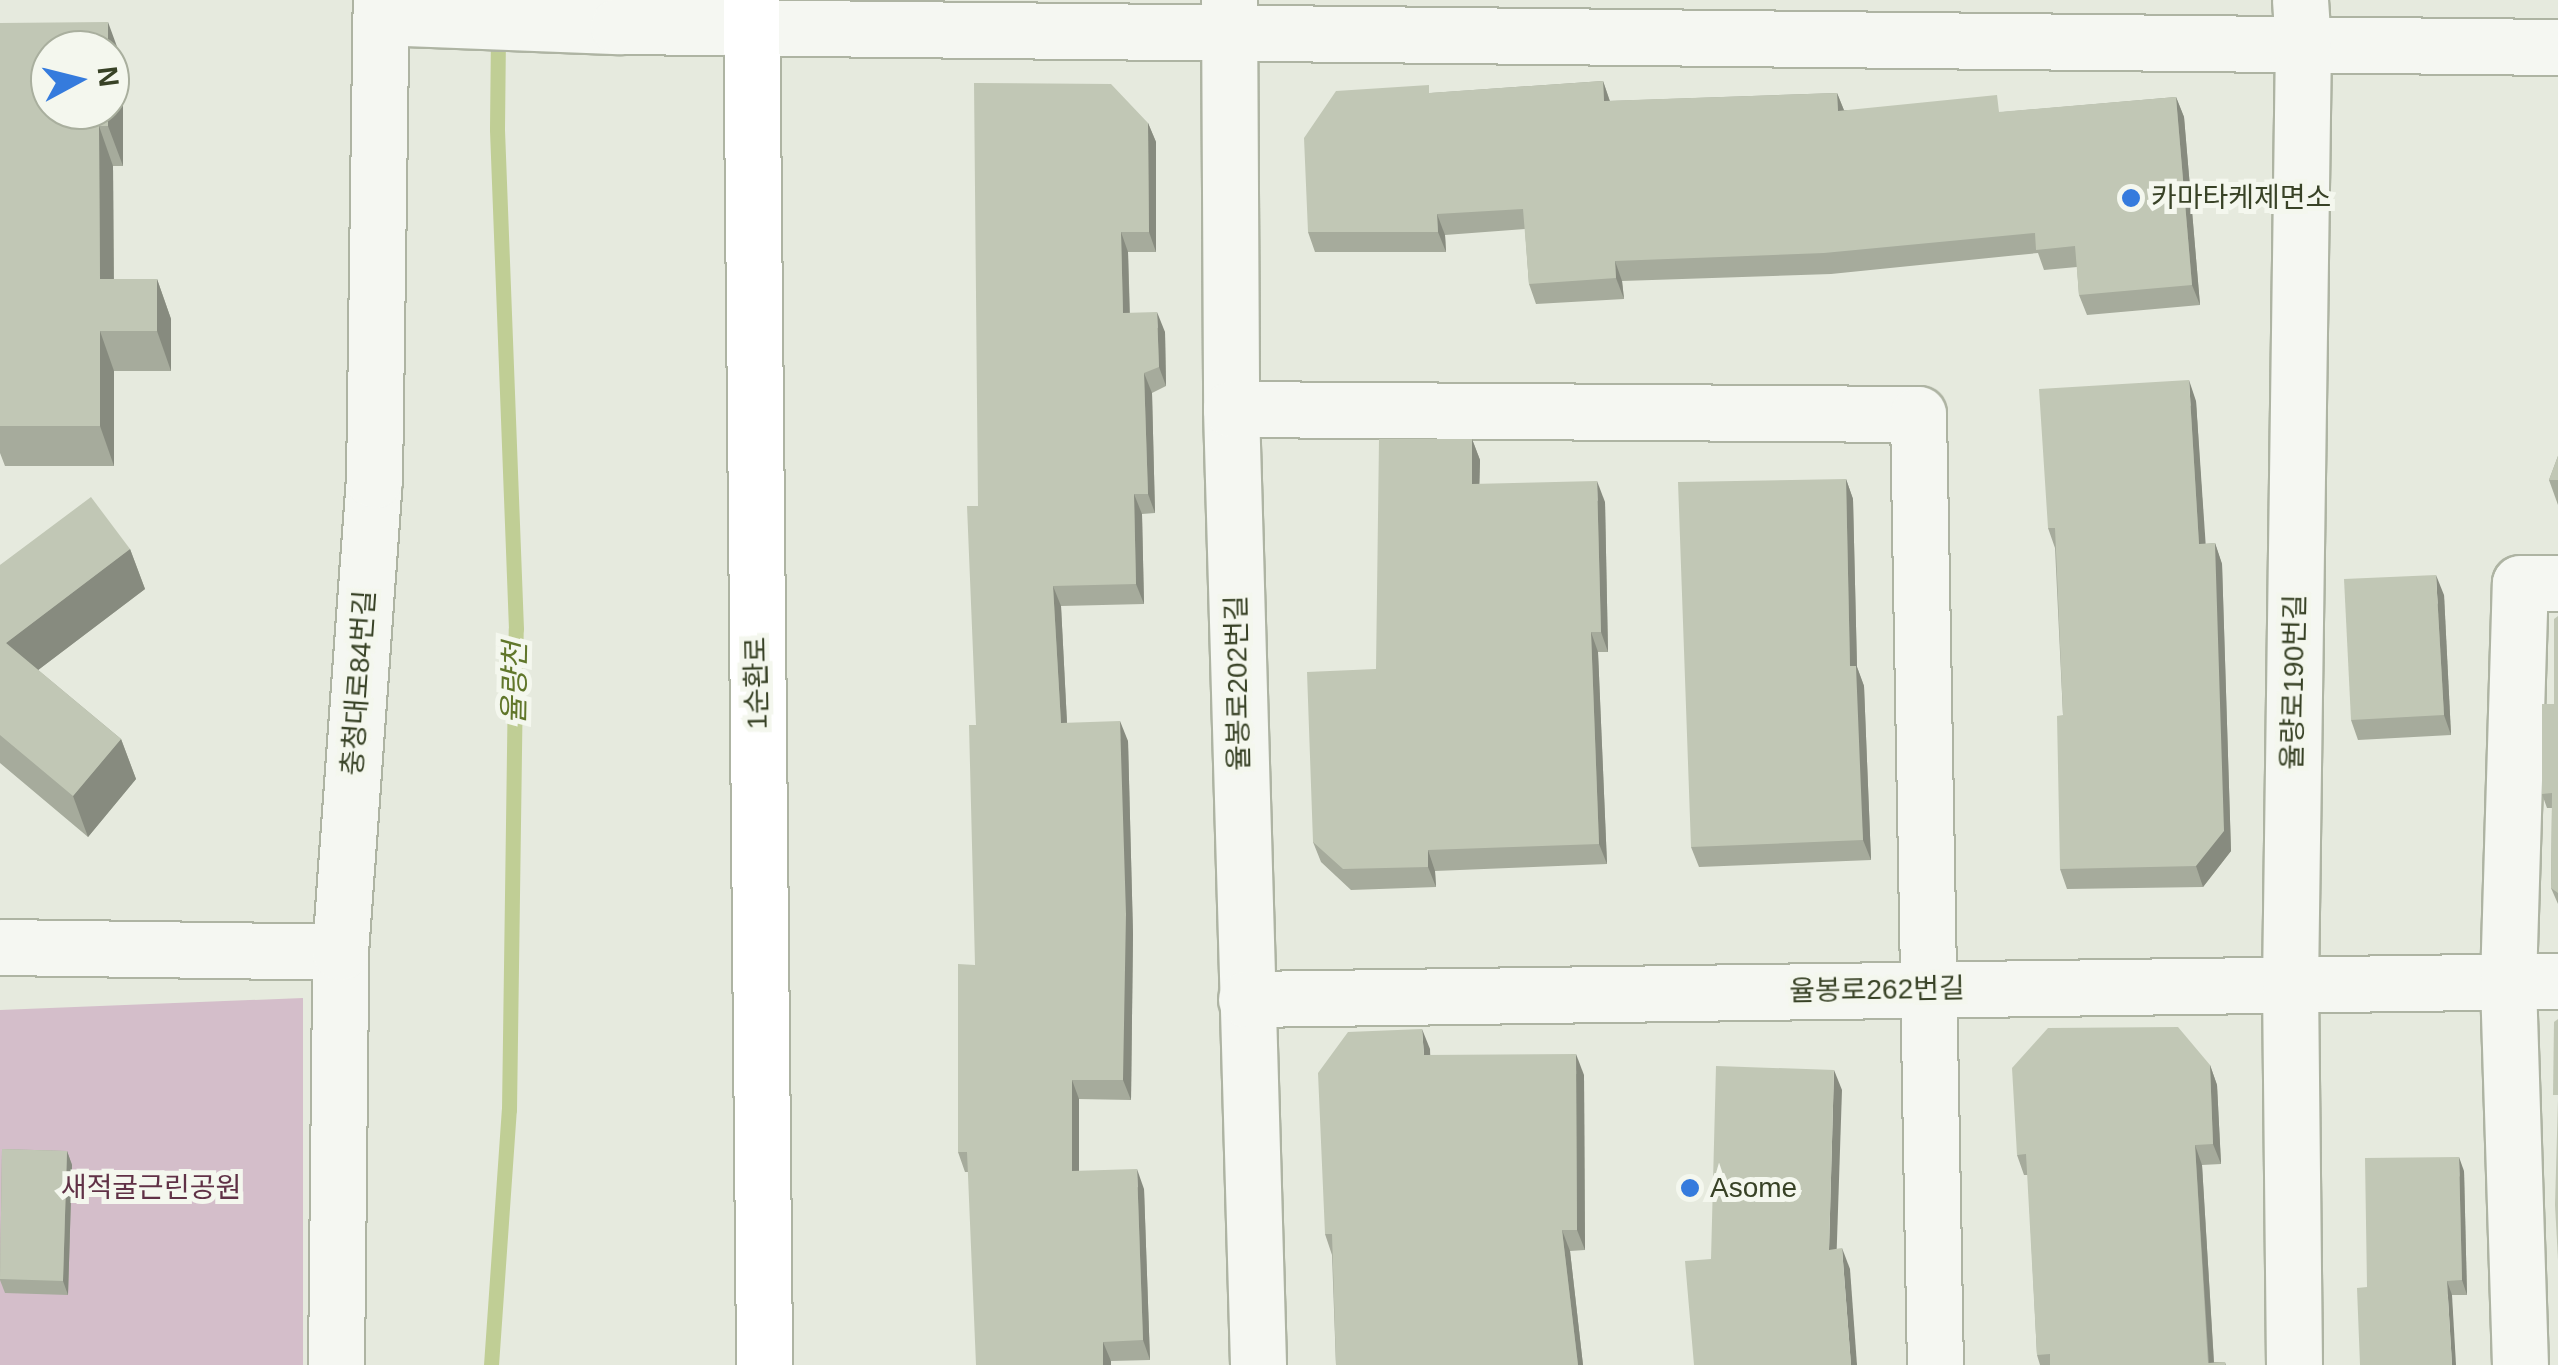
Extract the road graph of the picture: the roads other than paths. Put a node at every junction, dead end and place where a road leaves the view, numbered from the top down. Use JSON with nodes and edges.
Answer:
{"nodes":[{"id":1,"x":381,"y":9,"type":"edge"},
{"id":2,"x":751,"y":13,"type":"edge"},
{"id":3,"x":1228,"y":16,"type":"edge"},
{"id":4,"x":2301,"y":22,"type":"edge"},
{"id":5,"x":2558,"y":47,"type":"edge"},
{"id":6,"x":1231,"y":408,"type":"junction"},
{"id":7,"x":2558,"y":583,"type":"edge"},
{"id":8,"x":0,"y":947,"type":"edge"},
{"id":9,"x":340,"y":952,"type":"junction"},
{"id":10,"x":2533,"y":982,"type":"edge"},
{"id":11,"x":2290,"y":985,"type":"junction"},
{"id":12,"x":1926,"y":990,"type":"junction"},
{"id":13,"x":1246,"y":998,"type":"junction"},
{"id":14,"x":336,"y":1365,"type":"edge"},
{"id":15,"x":764,"y":1365,"type":"edge"},
{"id":16,"x":1258,"y":1365,"type":"edge"},
{"id":17,"x":1935,"y":1365,"type":"edge"},
{"id":18,"x":2294,"y":1365,"type":"edge"},
{"id":19,"x":2520,"y":1365,"type":"edge"}],
"edges":[{"from":1,"to":2,"type":"street"},
{"from":1,"to":9,"type":"street","name":"충청대로84번길"},
{"from":2,"to":3,"type":"street"},
{"from":2,"to":15,"type":"main road","name":"1순환로"},
{"from":3,"to":4,"type":"street"},
{"from":3,"to":6,"type":"street","name":"율봉로202번길"},
{"from":4,"to":5,"type":"street"},
{"from":4,"to":11,"type":"street","name":"율량로190번길"},
{"from":6,"to":12,"type":"street"},
{"from":6,"to":13,"type":"street","name":"율봉로202번길"},
{"from":7,"to":10,"type":"street"},
{"from":8,"to":9,"type":"street"},
{"from":9,"to":14,"type":"street","name":"충청대로84번길"},
{"from":10,"to":11,"type":"street","name":"율봉로262번길"},
{"from":10,"to":19,"type":"street"},
{"from":11,"to":12,"type":"street","name":"율봉로262번길"},
{"from":11,"to":18,"type":"street","name":"율량로190번길"},
{"from":12,"to":13,"type":"street","name":"율봉로262번길"},
{"from":12,"to":17,"type":"street"},
{"from":13,"to":16,"type":"street","name":"율봉로202번길"}]}
